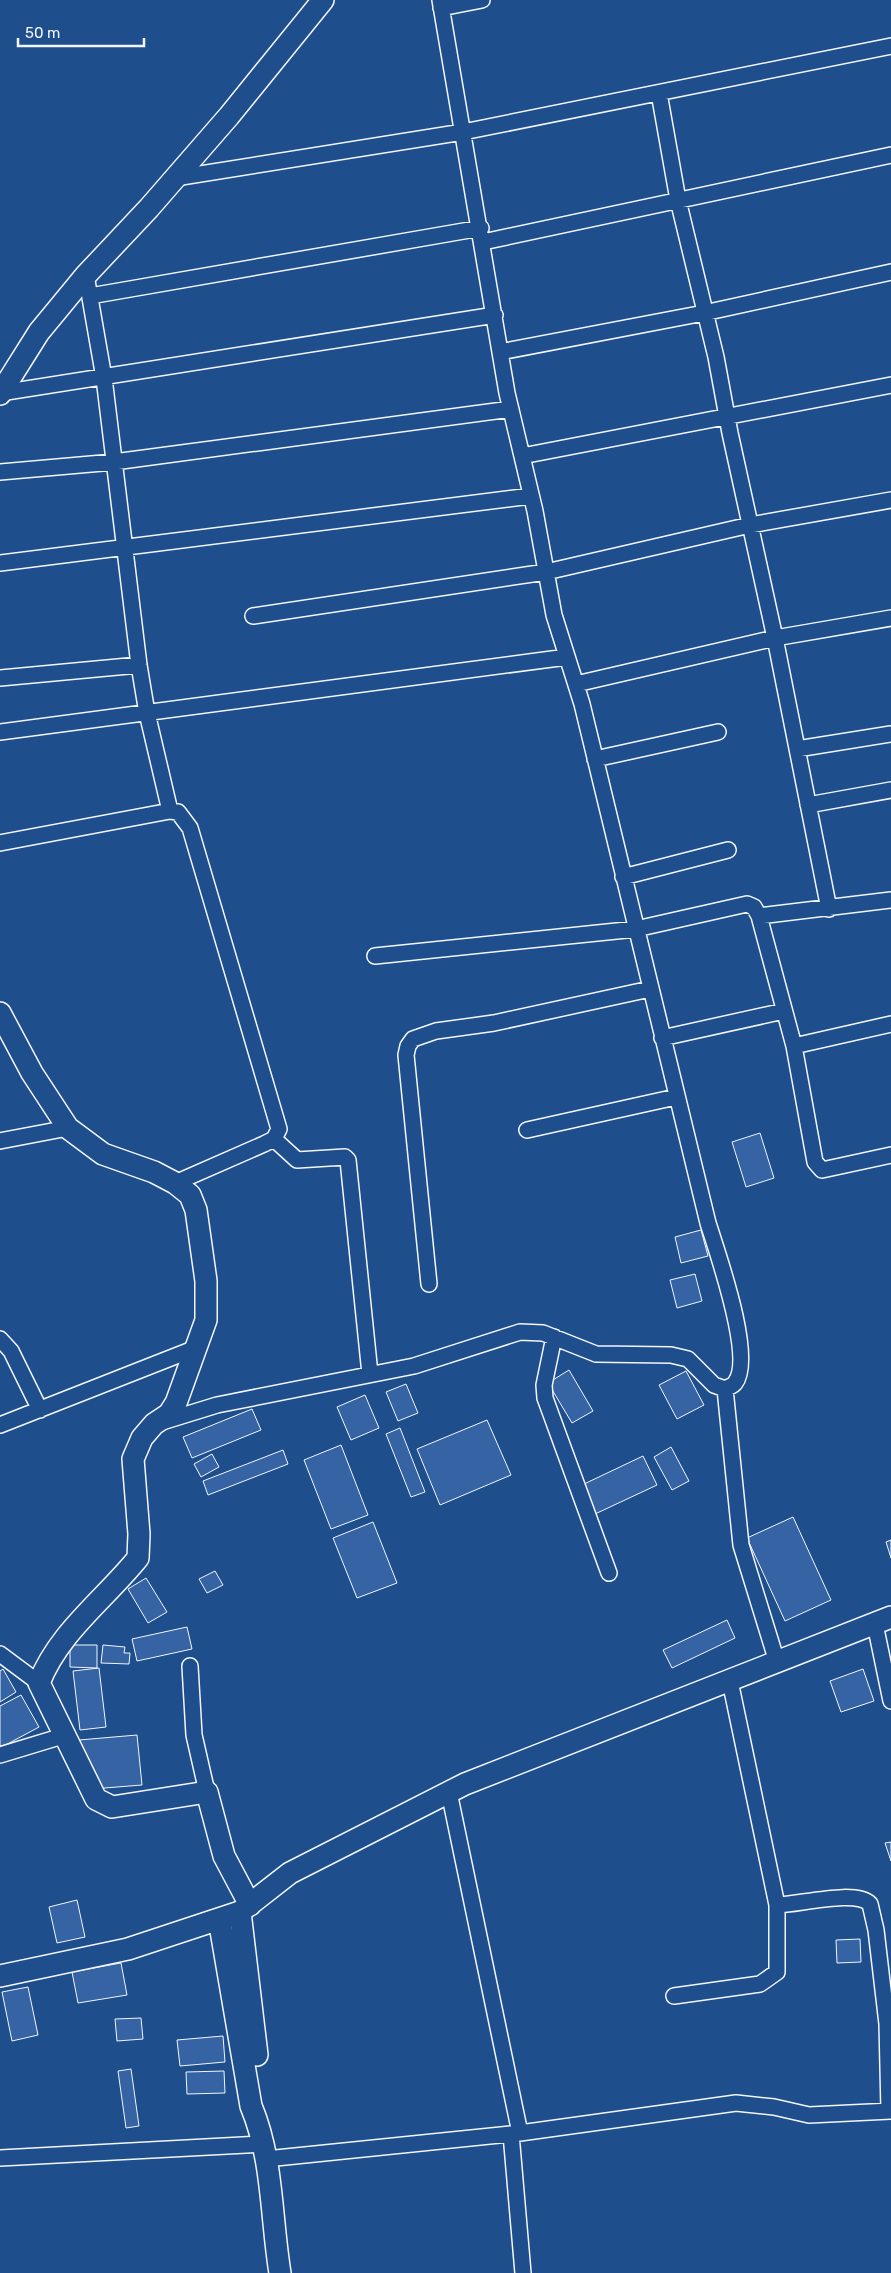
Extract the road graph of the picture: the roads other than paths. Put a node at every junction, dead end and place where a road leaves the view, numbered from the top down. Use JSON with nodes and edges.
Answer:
{"nodes":[{"id":1,"x":323,"y":0,"type":"edge"},
{"id":2,"x":482,"y":0,"type":"edge"},
{"id":3,"x":440,"y":4,"type":"edge"},
{"id":4,"x":891,"y":46,"type":"edge"},
{"id":5,"x":659,"y":93,"type":"junction"},
{"id":6,"x":463,"y":132,"type":"junction"},
{"id":7,"x":891,"y":155,"type":"edge"},
{"id":8,"x":175,"y":178,"type":"junction"},
{"id":9,"x":678,"y":200,"type":"junction"},
{"id":10,"x":482,"y":235,"type":"junction"},
{"id":11,"x":891,"y":272,"type":"edge"},
{"id":12,"x":86,"y":275,"type":"junction"},
{"id":13,"x":90,"y":296,"type":"junction"},
{"id":14,"x":704,"y":313,"type":"junction"},
{"id":15,"x":495,"y":315,"type":"junction"},
{"id":16,"x":500,"y":352,"type":"junction"},
{"id":17,"x":104,"y":378,"type":"junction"},
{"id":18,"x":891,"y":385,"type":"edge"},
{"id":19,"x":0,"y":394,"type":"edge"},
{"id":20,"x":511,"y":409,"type":"junction"},
{"id":21,"x":727,"y":417,"type":"junction"},
{"id":22,"x":522,"y":456,"type":"junction"},
{"id":23,"x":114,"y":462,"type":"junction"},
{"id":24,"x":0,"y":472,"type":"edge"},
{"id":25,"x":531,"y":496,"type":"junction"},
{"id":26,"x":891,"y":500,"type":"edge"},
{"id":27,"x":750,"y":525,"type":"junction"},
{"id":28,"x":126,"y":547,"type":"junction"},
{"id":29,"x":0,"y":563,"type":"edge"},
{"id":30,"x":546,"y":572,"type":"junction"},
{"id":31,"x":253,"y":616,"type":"dead end"},
{"id":32,"x":891,"y":618,"type":"edge"},
{"id":33,"x":776,"y":638,"type":"junction"},
{"id":34,"x":567,"y":657,"type":"junction"},
{"id":35,"x":139,"y":665,"type":"junction"},
{"id":36,"x":0,"y":678,"type":"edge"},
{"id":37,"x":576,"y":684,"type":"junction"},
{"id":38,"x":147,"y":713,"type":"junction"},
{"id":39,"x":0,"y":732,"type":"edge"},
{"id":40,"x":718,"y":732,"type":"dead end"},
{"id":41,"x":891,"y":734,"type":"edge"},
{"id":42,"x":798,"y":749,"type":"junction"},
{"id":43,"x":595,"y":759,"type":"junction"},
{"id":44,"x":891,"y":790,"type":"edge"},
{"id":45,"x":808,"y":805,"type":"junction"},
{"id":46,"x":170,"y":811,"type":"junction"},
{"id":47,"x":0,"y":843,"type":"edge"},
{"id":48,"x":728,"y":850,"type":"dead end"},
{"id":49,"x":623,"y":877,"type":"junction"},
{"id":50,"x":891,"y":900,"type":"edge"},
{"id":51,"x":829,"y":909,"type":"junction"},
{"id":52,"x":759,"y":916,"type":"junction"},
{"id":53,"x":636,"y":929,"type":"junction"},
{"id":54,"x":375,"y":956,"type":"dead end"},
{"id":55,"x":650,"y":989,"type":"junction"},
{"id":56,"x":784,"y":1011,"type":"junction"},
{"id":57,"x":0,"y":1013,"type":"edge"},
{"id":58,"x":891,"y":1024,"type":"edge"},
{"id":59,"x":662,"y":1038,"type":"junction"},
{"id":60,"x":794,"y":1046,"type":"junction"},
{"id":61,"x":676,"y":1097,"type":"junction"},
{"id":62,"x":68,"y":1128,"type":"junction"},
{"id":63,"x":527,"y":1130,"type":"dead end"},
{"id":64,"x":274,"y":1138,"type":"junction"},
{"id":65,"x":0,"y":1142,"type":"edge"},
{"id":66,"x":891,"y":1155,"type":"edge"},
{"id":67,"x":175,"y":1183,"type":"junction"},
{"id":68,"x":429,"y":1284,"type":"dead end"},
{"id":69,"x":554,"y":1337,"type":"junction"},
{"id":70,"x":0,"y":1339,"type":"edge"},
{"id":71,"x":196,"y":1348,"type":"junction"},
{"id":72,"x":370,"y":1374,"type":"junction"},
{"id":73,"x":725,"y":1389,"type":"junction"},
{"id":74,"x":40,"y":1410,"type":"junction"},
{"id":75,"x":154,"y":1424,"type":"junction"},
{"id":76,"x":0,"y":1425,"type":"edge"},
{"id":77,"x":609,"y":1573,"type":"dead end"},
{"id":78,"x":883,"y":1621,"type":"edge"},
{"id":79,"x":0,"y":1654,"type":"edge"},
{"id":80,"x":776,"y":1662,"type":"junction"},
{"id":81,"x":190,"y":1666,"type":"dead end"},
{"id":82,"x":730,"y":1681,"type":"junction"},
{"id":83,"x":39,"y":1683,"type":"junction"},
{"id":84,"x":891,"y":1702,"type":"edge"},
{"id":85,"x":66,"y":1735,"type":"junction"},
{"id":86,"x":0,"y":1755,"type":"edge"},
{"id":87,"x":207,"y":1792,"type":"junction"},
{"id":88,"x":449,"y":1792,"type":"junction"},
{"id":89,"x":782,"y":1905,"type":"junction"},
{"id":90,"x":245,"y":1908,"type":"junction"},
{"id":91,"x":219,"y":1919,"type":"junction"},
{"id":92,"x":0,"y":1976,"type":"edge"},
{"id":93,"x":674,"y":1996,"type":"dead end"},
{"id":94,"x":890,"y":2111,"type":"edge"},
{"id":95,"x":516,"y":2134,"type":"junction"},
{"id":96,"x":263,"y":2143,"type":"junction"},
{"id":97,"x":0,"y":2158,"type":"edge"},
{"id":98,"x":280,"y":2273,"type":"edge"},
{"id":99,"x":523,"y":2273,"type":"edge"}],
"edges":[{"from":1,"to":8,"type":"main road"},
{"from":2,"to":3,"type":"street"},
{"from":3,"to":6,"type":"street"},
{"from":4,"to":5,"type":"street"},
{"from":5,"to":6,"type":"street"},
{"from":5,"to":9,"type":"street"},
{"from":6,"to":8,"type":"street"},
{"from":6,"to":10,"type":"street"},
{"from":7,"to":9,"type":"street"},
{"from":8,"to":12,"type":"main road"},
{"from":9,"to":10,"type":"street"},
{"from":9,"to":14,"type":"street"},
{"from":10,"to":13,"type":"street"},
{"from":10,"to":15,"type":"street"},
{"from":11,"to":14,"type":"street"},
{"from":12,"to":13,"type":"street"},
{"from":12,"to":19,"type":"main road"},
{"from":13,"to":17,"type":"street"},
{"from":14,"to":16,"type":"street"},
{"from":14,"to":21,"type":"street"},
{"from":15,"to":16,"type":"street"},
{"from":15,"to":17,"type":"street"},
{"from":16,"to":20,"type":"street"},
{"from":17,"to":19,"type":"street"},
{"from":17,"to":23,"type":"street"},
{"from":18,"to":21,"type":"street"},
{"from":20,"to":22,"type":"street"},
{"from":20,"to":23,"type":"street"},
{"from":21,"to":22,"type":"street"},
{"from":21,"to":27,"type":"street"},
{"from":22,"to":25,"type":"street"},
{"from":23,"to":24,"type":"street"},
{"from":23,"to":28,"type":"street"},
{"from":25,"to":28,"type":"street"},
{"from":25,"to":30,"type":"street"},
{"from":26,"to":27,"type":"street"},
{"from":27,"to":30,"type":"street"},
{"from":27,"to":33,"type":"street"},
{"from":28,"to":29,"type":"street"},
{"from":28,"to":35,"type":"street"},
{"from":30,"to":31,"type":"street"},
{"from":30,"to":34,"type":"street"},
{"from":32,"to":33,"type":"street"},
{"from":33,"to":37,"type":"street"},
{"from":33,"to":42,"type":"street"},
{"from":34,"to":37,"type":"street"},
{"from":34,"to":38,"type":"street"},
{"from":35,"to":36,"type":"street"},
{"from":35,"to":38,"type":"street"},
{"from":37,"to":43,"type":"street"},
{"from":38,"to":39,"type":"street"},
{"from":38,"to":46,"type":"street"},
{"from":40,"to":43,"type":"street"},
{"from":41,"to":42,"type":"street"},
{"from":42,"to":45,"type":"street"},
{"from":43,"to":49,"type":"street"},
{"from":44,"to":45,"type":"street"},
{"from":45,"to":51,"type":"street"},
{"from":46,"to":47,"type":"street"},
{"from":46,"to":64,"type":"street"},
{"from":48,"to":49,"type":"street"},
{"from":49,"to":53,"type":"street"},
{"from":50,"to":51,"type":"street"},
{"from":51,"to":52,"type":"street"},
{"from":52,"to":53,"type":"street"},
{"from":52,"to":56,"type":"street"},
{"from":53,"to":54,"type":"street"},
{"from":53,"to":55,"type":"street"},
{"from":55,"to":59,"type":"street"},
{"from":55,"to":68,"type":"street"},
{"from":56,"to":59,"type":"street"},
{"from":56,"to":60,"type":"street"},
{"from":57,"to":62,"type":"main road"},
{"from":58,"to":60,"type":"street"},
{"from":59,"to":61,"type":"street"},
{"from":60,"to":66,"type":"street"},
{"from":61,"to":63,"type":"street"},
{"from":61,"to":73,"type":"street"},
{"from":62,"to":65,"type":"street"},
{"from":62,"to":67,"type":"main road"},
{"from":64,"to":67,"type":"street"},
{"from":64,"to":72,"type":"street"},
{"from":67,"to":71,"type":"main road"},
{"from":69,"to":72,"type":"street"},
{"from":69,"to":73,"type":"street"},
{"from":69,"to":77,"type":"street"},
{"from":70,"to":74,"type":"street"},
{"from":71,"to":74,"type":"street"},
{"from":71,"to":75,"type":"main road"},
{"from":72,"to":75,"type":"street"},
{"from":73,"to":80,"type":"street"},
{"from":74,"to":76,"type":"street"},
{"from":75,"to":83,"type":"main road"},
{"from":78,"to":80,"type":"main road"},
{"from":78,"to":84,"type":"street"},
{"from":79,"to":83,"type":"street"},
{"from":80,"to":82,"type":"main road"},
{"from":81,"to":87,"type":"street"},
{"from":82,"to":88,"type":"main road"},
{"from":82,"to":89,"type":"street"},
{"from":83,"to":85,"type":"main road"},
{"from":85,"to":86,"type":"street"},
{"from":85,"to":87,"type":"main road"},
{"from":87,"to":90,"type":"main road"},
{"from":88,"to":90,"type":"main road"},
{"from":88,"to":95,"type":"street"},
{"from":89,"to":93,"type":"street"},
{"from":89,"to":94,"type":"street"},
{"from":90,"to":91,"type":"main road"},
{"from":90,"to":96,"type":"main road"},
{"from":91,"to":92,"type":"main road"},
{"from":91,"to":96,"type":"main road"},
{"from":94,"to":95,"type":"street"},
{"from":95,"to":96,"type":"street"},
{"from":95,"to":99,"type":"street"},
{"from":96,"to":97,"type":"street"},
{"from":96,"to":98,"type":"main road"}]}
